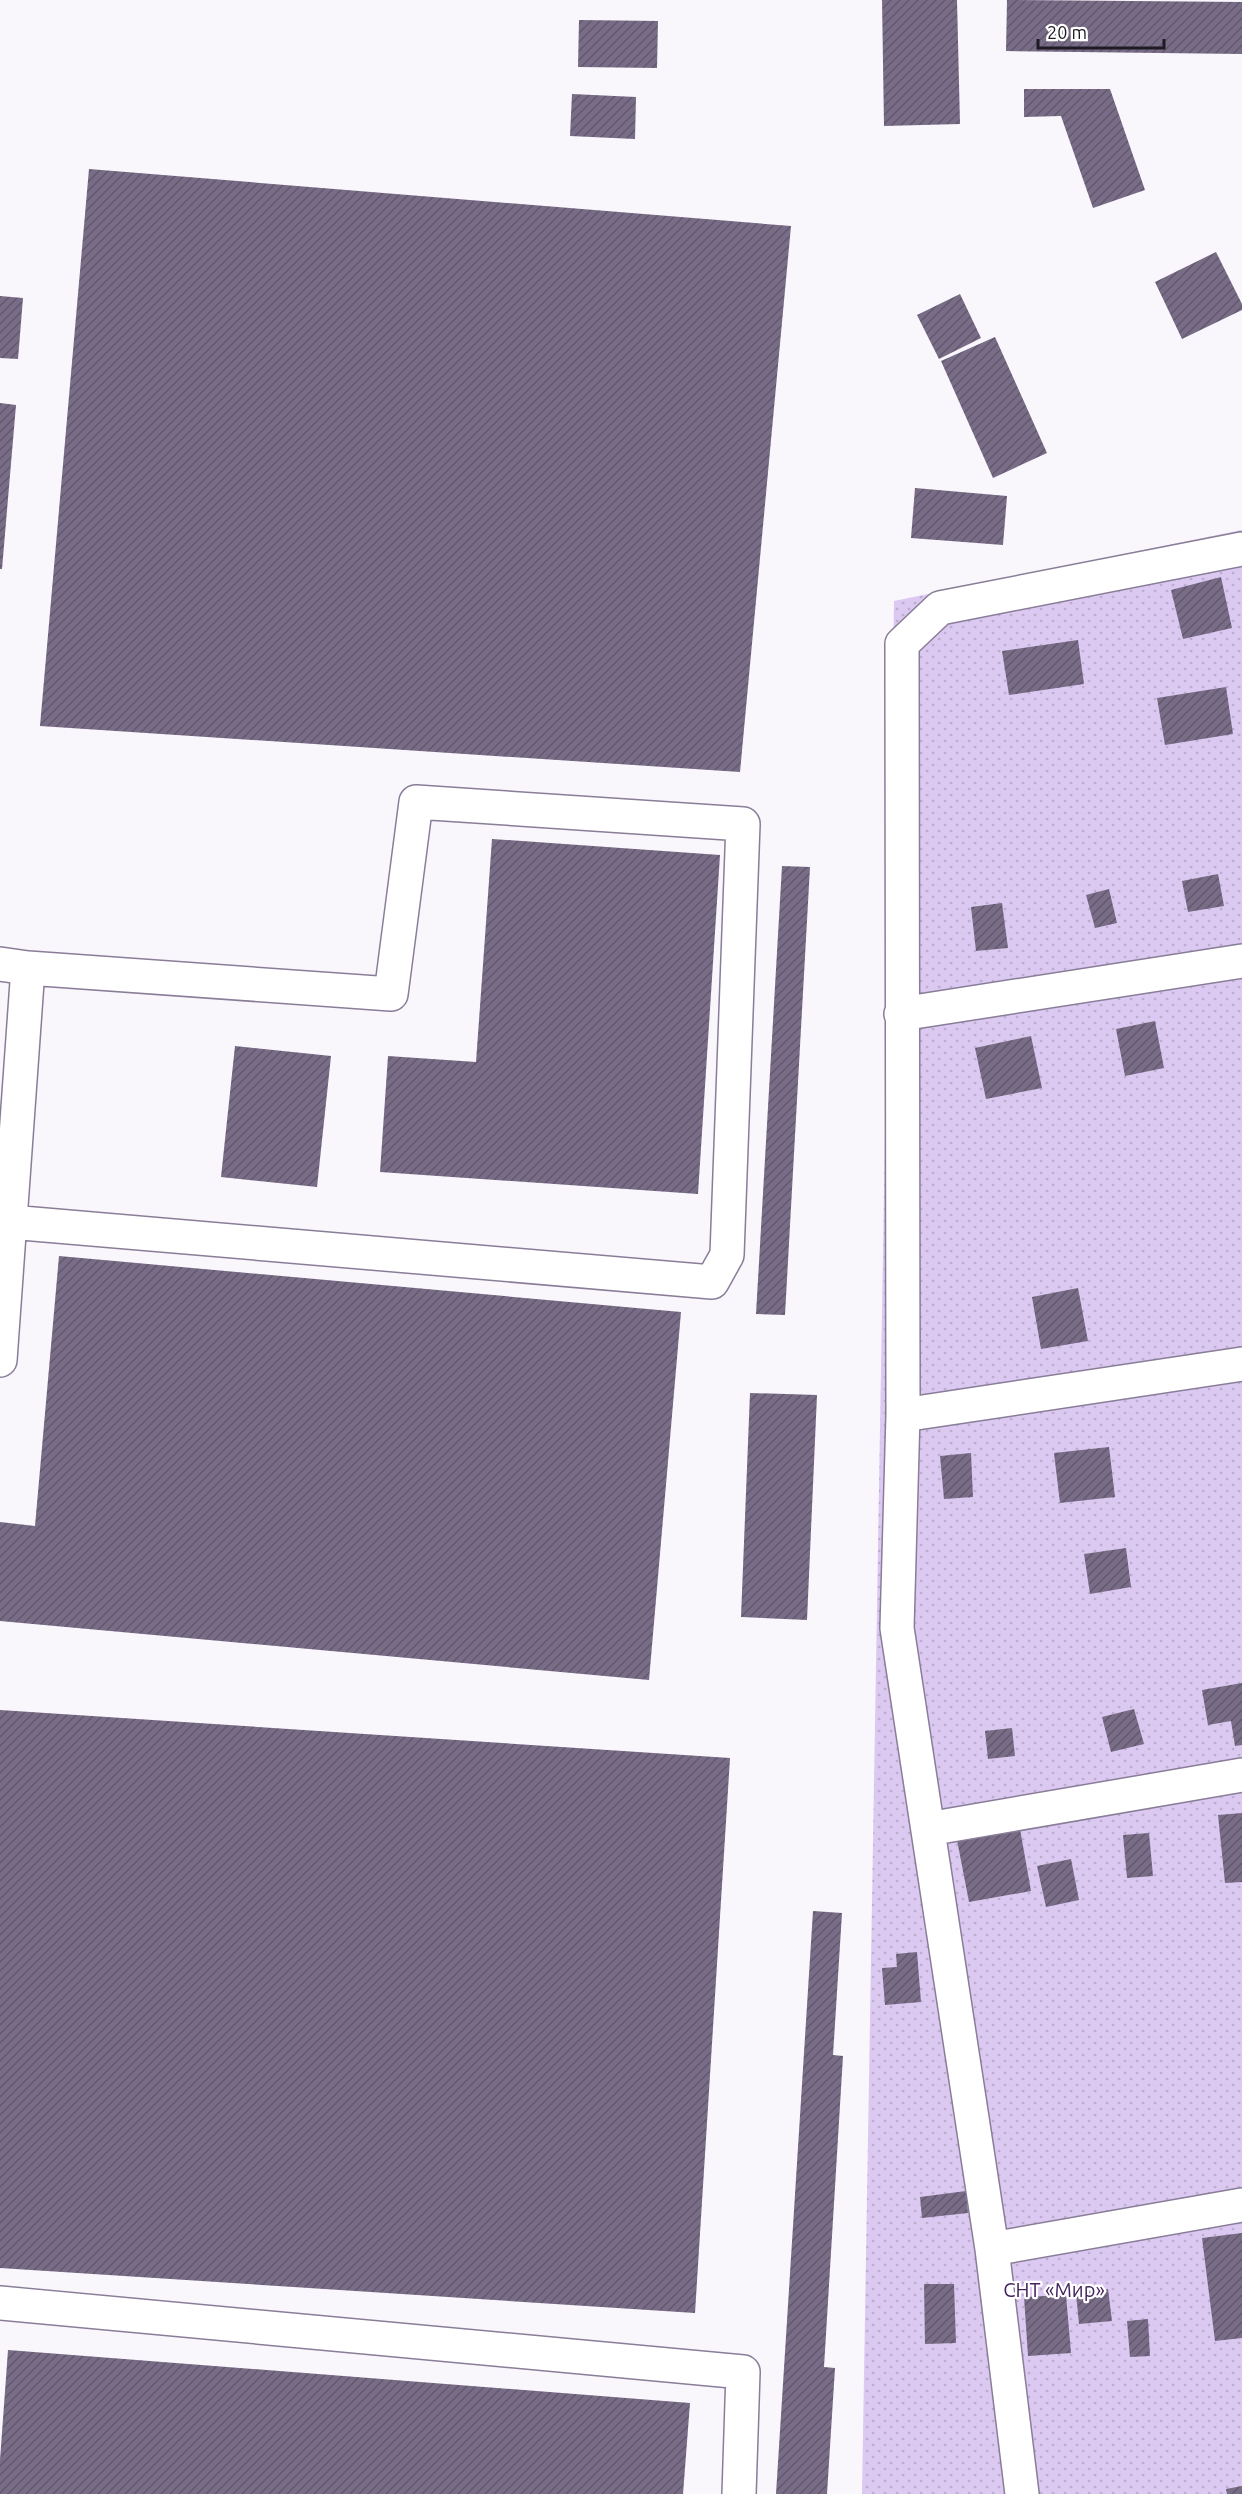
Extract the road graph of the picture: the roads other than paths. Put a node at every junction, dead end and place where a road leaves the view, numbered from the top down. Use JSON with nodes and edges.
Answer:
{"nodes":[{"id":1,"x":1242,"y":549,"type":"edge"},
{"id":2,"x":1242,"y":961,"type":"edge"},
{"id":3,"x":14,"y":966,"type":"edge"},
{"id":4,"x":901,"y":1014,"type":"junction"},
{"id":5,"x":10,"y":1222,"type":"junction"},
{"id":6,"x":0,"y":1360,"type":"edge"},
{"id":7,"x":1242,"y":1364,"type":"edge"},
{"id":8,"x":903,"y":1415,"type":"junction"},
{"id":9,"x":1242,"y":1775,"type":"edge"},
{"id":10,"x":928,"y":1829,"type":"junction"},
{"id":11,"x":1242,"y":2205,"type":"edge"},
{"id":12,"x":992,"y":2249,"type":"junction"},
{"id":13,"x":0,"y":2303,"type":"edge"},
{"id":14,"x":739,"y":2494,"type":"edge"},
{"id":15,"x":1022,"y":2494,"type":"edge"}],
"edges":[{"from":1,"to":4,"type":"lane"},
{"from":2,"to":4,"type":"lane"},
{"from":3,"to":5,"type":"lane"},
{"from":3,"to":5,"type":"lane"},
{"from":4,"to":8,"type":"lane"},
{"from":5,"to":6,"type":"lane"},
{"from":7,"to":8,"type":"lane"},
{"from":8,"to":10,"type":"lane"},
{"from":9,"to":10,"type":"lane"},
{"from":10,"to":12,"type":"lane"},
{"from":11,"to":12,"type":"lane"},
{"from":12,"to":15,"type":"lane"},
{"from":13,"to":14,"type":"lane"}]}
